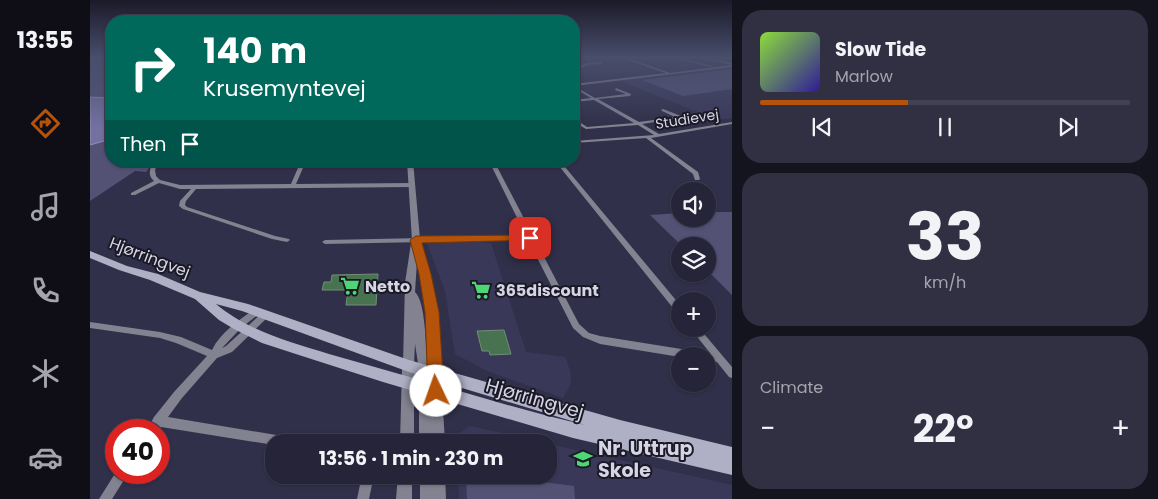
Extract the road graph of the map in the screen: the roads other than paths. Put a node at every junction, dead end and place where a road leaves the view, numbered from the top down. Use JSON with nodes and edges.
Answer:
{"nodes":[{"id":1,"x":620,"y":80,"type":"edge"},
{"id":2,"x":580,"y":85,"type":"edge"},
{"id":3,"x":616,"y":89,"type":"dead end"},
{"id":4,"x":580,"y":90,"type":"edge"},
{"id":5,"x":596,"y":100,"type":"junction"},
{"id":6,"x":580,"y":101,"type":"edge"},
{"id":7,"x":663,"y":110,"type":"dead end"},
{"id":8,"x":732,"y":123,"type":"edge"},
{"id":9,"x":580,"y":124,"type":"edge"},
{"id":10,"x":637,"y":124,"type":"junction"},
{"id":11,"x":658,"y":135,"type":"junction"},
{"id":12,"x":647,"y":137,"type":"junction"},
{"id":13,"x":580,"y":142,"type":"edge"},
{"id":14,"x":154,"y":167,"type":"edge"},
{"id":15,"x":302,"y":167,"type":"edge"},
{"id":16,"x":410,"y":167,"type":"edge"},
{"id":17,"x":495,"y":167,"type":"edge"},
{"id":18,"x":562,"y":167,"type":"edge"},
{"id":19,"x":697,"y":179,"type":"dead end"},
{"id":20,"x":158,"y":181,"type":"junction"},
{"id":21,"x":412,"y":185,"type":"junction"},
{"id":22,"x":294,"y":186,"type":"junction"},
{"id":23,"x":194,"y":188,"type":"junction"},
{"id":24,"x":133,"y":194,"type":"dead end"},
{"id":25,"x":530,"y":238,"type":"junction"},
{"id":26,"x":287,"y":240,"type":"dead end"},
{"id":27,"x":416,"y":240,"type":"junction"},
{"id":28,"x":325,"y":242,"type":"dead end"},
{"id":29,"x":90,"y":254,"type":"edge"},
{"id":30,"x":425,"y":274,"type":"junction"},
{"id":31,"x":410,"y":279,"type":"junction"},
{"id":32,"x":197,"y":295,"type":"junction"},
{"id":33,"x":671,"y":300,"type":"edge"},
{"id":34,"x":260,"y":314,"type":"junction"},
{"id":35,"x":90,"y":325,"type":"edge"},
{"id":36,"x":243,"y":328,"type":"junction"},
{"id":37,"x":702,"y":337,"type":"edge"},
{"id":38,"x":671,"y":351,"type":"edge"},
{"id":39,"x":214,"y":355,"type":"junction"},
{"id":40,"x":716,"y":358,"type":"edge"},
{"id":41,"x":720,"y":359,"type":"junction"},
{"id":42,"x":407,"y":366,"type":"junction"},
{"id":43,"x":732,"y":374,"type":"edge"},
{"id":44,"x":430,"y":383,"type":"junction"},
{"id":45,"x":160,"y":419,"type":"edge"},
{"id":46,"x":170,"y":428,"type":"edge"},
{"id":47,"x":410,"y":434,"type":"edge"},
{"id":48,"x":426,"y":434,"type":"edge"},
{"id":49,"x":437,"y":434,"type":"edge"},
{"id":50,"x":265,"y":439,"type":"edge"},
{"id":51,"x":732,"y":455,"type":"edge"},
{"id":52,"x":732,"y":467,"type":"edge"},
{"id":53,"x":115,"y":484,"type":"edge"},
{"id":54,"x":366,"y":484,"type":"edge"},
{"id":55,"x":405,"y":484,"type":"edge"},
{"id":56,"x":428,"y":484,"type":"edge"},
{"id":57,"x":438,"y":484,"type":"edge"},
{"id":58,"x":105,"y":499,"type":"edge"},
{"id":59,"x":363,"y":499,"type":"edge"},
{"id":60,"x":404,"y":499,"type":"edge"},
{"id":61,"x":428,"y":499,"type":"edge"},
{"id":62,"x":438,"y":499,"type":"edge"}],
"edges":[{"from":1,"to":2,"type":"street"},
{"from":3,"to":5,"type":"street"},
{"from":4,"to":5,"type":"street"},
{"from":5,"to":6,"type":"street"},
{"from":5,"to":10,"type":"street"},
{"from":7,"to":10,"type":"street"},
{"from":8,"to":11,"type":"street","name":"Studievej"},
{"from":9,"to":10,"type":"street"},
{"from":10,"to":11,"type":"street"},
{"from":11,"to":12,"type":"street","name":"Studievej"},
{"from":12,"to":13,"type":"street","name":"Studievej"},
{"from":12,"to":19,"type":"street","name":"Studievej"},
{"from":14,"to":20,"type":"street"},
{"from":15,"to":22,"type":"street"},
{"from":16,"to":21,"type":"street"},
{"from":17,"to":25,"type":"street"},
{"from":18,"to":33,"type":"street"},
{"from":20,"to":23,"type":"street"},
{"from":20,"to":24,"type":"street"},
{"from":21,"to":22,"type":"street"},
{"from":21,"to":27,"type":"street"},
{"from":22,"to":23,"type":"street"},
{"from":23,"to":26,"type":"street"},
{"from":25,"to":27,"type":"street"},
{"from":25,"to":38,"type":"street"},
{"from":27,"to":28,"type":"street"},
{"from":27,"to":30,"type":"street"},
{"from":27,"to":31,"type":"street"},
{"from":29,"to":32,"type":"main road","name":"Hjørringvej"},
{"from":30,"to":31,"type":"street"},
{"from":30,"to":44,"type":"street"},
{"from":31,"to":42,"type":"street"},
{"from":31,"to":44,"type":"street"},
{"from":32,"to":34,"type":"main road","name":"Hjørringvej"},
{"from":32,"to":36,"type":"main road","name":"Hjørringvej"},
{"from":34,"to":36,"type":"street"},
{"from":34,"to":42,"type":"main road","name":"Hjørringvej"},
{"from":35,"to":39,"type":"street"},
{"from":36,"to":39,"type":"street"},
{"from":36,"to":44,"type":"main road","name":"Hjørringvej"},
{"from":37,"to":41,"type":"street"},
{"from":39,"to":45,"type":"street"},
{"from":40,"to":41,"type":"street"},
{"from":41,"to":43,"type":"street"},
{"from":42,"to":44,"type":"main road","name":"Hjørringvej"},
{"from":44,"to":47,"type":"street"},
{"from":44,"to":48,"type":"street"},
{"from":44,"to":49,"type":"street"},
{"from":44,"to":51,"type":"main road","name":"Hjørringvej"},
{"from":44,"to":52,"type":"main road","name":"Hjørringvej"},
{"from":46,"to":50,"type":"street"},
{"from":53,"to":58,"type":"street"},
{"from":54,"to":59,"type":"street"},
{"from":55,"to":60,"type":"street"},
{"from":56,"to":61,"type":"street"},
{"from":57,"to":62,"type":"street"}]}
